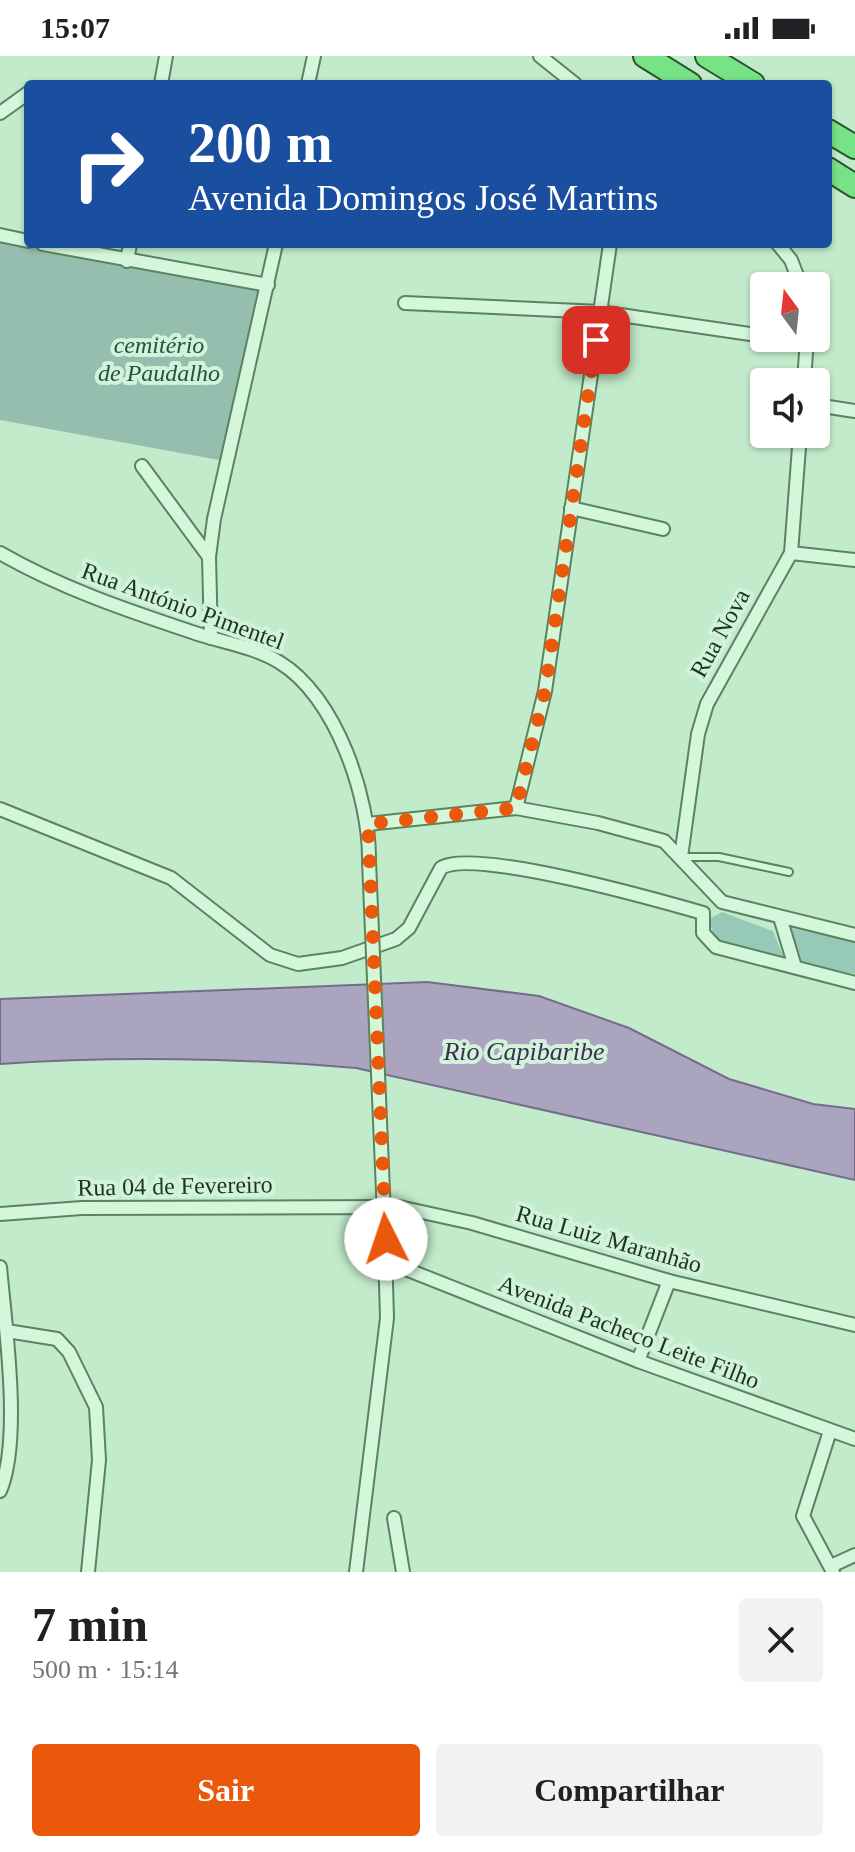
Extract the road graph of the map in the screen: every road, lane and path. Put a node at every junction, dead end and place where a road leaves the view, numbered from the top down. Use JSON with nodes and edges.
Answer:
{"nodes":[{"id":1,"x":166,"y":56,"type":"edge"},
{"id":2,"x":314,"y":56,"type":"edge"},
{"id":3,"x":540,"y":56,"type":"edge"},
{"id":4,"x":645,"y":56,"type":"edge"},
{"id":5,"x":707,"y":56,"type":"edge"},
{"id":6,"x":162,"y":80,"type":"edge"},
{"id":7,"x":309,"y":80,"type":"edge"},
{"id":8,"x":570,"y":80,"type":"edge"},
{"id":9,"x":684,"y":80,"type":"edge"},
{"id":10,"x":746,"y":80,"type":"edge"},
{"id":11,"x":24,"y":96,"type":"edge"},
{"id":12,"x":0,"y":113,"type":"edge"},
{"id":13,"x":832,"y":133,"type":"edge"},
{"id":14,"x":855,"y":147,"type":"edge"},
{"id":15,"x":832,"y":172,"type":"edge"},
{"id":16,"x":855,"y":186,"type":"edge"},
{"id":17,"x":0,"y":235,"type":"edge"},
{"id":18,"x":24,"y":240,"type":"edge"},
{"id":19,"x":63,"y":248,"type":"edge"},
{"id":20,"x":129,"y":248,"type":"edge"},
{"id":21,"x":275,"y":248,"type":"edge"},
{"id":22,"x":609,"y":248,"type":"edge"},
{"id":23,"x":781,"y":248,"type":"edge"},
{"id":24,"x":127,"y":261,"type":"junction"},
{"id":25,"x":796,"y":272,"type":"edge"},
{"id":26,"x":268,"y":285,"type":"junction"},
{"id":27,"x":405,"y":303,"type":"dead end"},
{"id":28,"x":600,"y":312,"type":"junction"},
{"id":29,"x":750,"y":334,"type":"edge"},
{"id":30,"x":830,"y":407,"type":"edge"},
{"id":31,"x":855,"y":411,"type":"edge"},
{"id":32,"x":799,"y":448,"type":"edge"},
{"id":33,"x":142,"y":466,"type":"dead end"},
{"id":34,"x":571,"y":508,"type":"junction"},
{"id":35,"x":663,"y":529,"type":"dead end"},
{"id":36,"x":0,"y":553,"type":"edge"},
{"id":37,"x":791,"y":553,"type":"junction"},
{"id":38,"x":209,"y":557,"type":"junction"},
{"id":39,"x":855,"y":560,"type":"edge"},
{"id":40,"x":211,"y":638,"type":"junction"},
{"id":41,"x":516,"y":808,"type":"junction"},
{"id":42,"x":0,"y":809,"type":"edge"},
{"id":43,"x":368,"y":824,"type":"junction"},
{"id":44,"x":681,"y":857,"type":"junction"},
{"id":45,"x":789,"y":872,"type":"dead end"},
{"id":46,"x":722,"y":902,"type":"junction"},
{"id":47,"x":703,"y":913,"type":"junction"},
{"id":48,"x":780,"y":917,"type":"junction"},
{"id":49,"x":855,"y":935,"type":"edge"},
{"id":50,"x":795,"y":967,"type":"junction"},
{"id":51,"x":855,"y":983,"type":"edge"},
{"id":52,"x":350,"y":1206,"type":"joint"},
{"id":53,"x":0,"y":1214,"type":"edge"},
{"id":54,"x":388,"y":1262,"type":"junction"},
{"id":55,"x":0,"y":1267,"type":"edge"},
{"id":56,"x":669,"y":1281,"type":"junction"},
{"id":57,"x":1,"y":1282,"type":"edge"},
{"id":58,"x":855,"y":1325,"type":"edge"},
{"id":59,"x":7,"y":1331,"type":"junction"},
{"id":60,"x":638,"y":1361,"type":"junction"},
{"id":61,"x":5,"y":1393,"type":"edge"},
{"id":62,"x":830,"y":1431,"type":"junction"},
{"id":63,"x":855,"y":1439,"type":"edge"},
{"id":64,"x":0,"y":1491,"type":"edge"},
{"id":65,"x":394,"y":1518,"type":"dead end"},
{"id":66,"x":855,"y":1555,"type":"edge"},
{"id":67,"x":832,"y":1569,"type":"edge"},
{"id":68,"x":88,"y":1572,"type":"edge"},
{"id":69,"x":356,"y":1572,"type":"edge"},
{"id":70,"x":403,"y":1572,"type":"edge"}],
"edges":[{"from":1,"to":6,"type":"street"},
{"from":2,"to":7,"type":"street"},
{"from":3,"to":8,"type":"street"},
{"from":4,"to":9,"type":"highway"},
{"from":5,"to":10,"type":"highway"},
{"from":11,"to":12,"type":"street"},
{"from":13,"to":14,"type":"highway"},
{"from":15,"to":16,"type":"highway"},
{"from":17,"to":18,"type":"street"},
{"from":19,"to":24,"type":"street"},
{"from":20,"to":24,"type":"street"},
{"from":21,"to":26,"type":"street"},
{"from":22,"to":28,"type":"street"},
{"from":23,"to":25,"type":"street"},
{"from":24,"to":26,"type":"street"},
{"from":26,"to":38,"type":"street"},
{"from":27,"to":28,"type":"street"},
{"from":28,"to":29,"type":"street"},
{"from":28,"to":34,"type":"street"},
{"from":30,"to":31,"type":"street"},
{"from":32,"to":37,"type":"street","name":"Rua Nova"},
{"from":33,"to":38,"type":"street"},
{"from":34,"to":35,"type":"street"},
{"from":34,"to":41,"type":"street"},
{"from":36,"to":40,"type":"street","name":"Rua António Pimentel"},
{"from":37,"to":39,"type":"street"},
{"from":37,"to":44,"type":"street","name":"Rua Nova"},
{"from":38,"to":40,"type":"street"},
{"from":40,"to":43,"type":"street","name":"Rua António Pimentel"},
{"from":41,"to":43,"type":"street"},
{"from":41,"to":44,"type":"street"},
{"from":42,"to":47,"type":"street"},
{"from":43,"to":54,"type":"street","name":"Rua António Pimentel","bridge":true},
{"from":44,"to":45,"type":"lane"},
{"from":44,"to":46,"type":"street"},
{"from":46,"to":47,"type":"street"},
{"from":46,"to":48,"type":"street"},
{"from":47,"to":50,"type":"street"},
{"from":48,"to":49,"type":"street"},
{"from":48,"to":50,"type":"street"},
{"from":50,"to":51,"type":"street"},
{"from":52,"to":53,"type":"street","name":"Rua 04 de Fevereiro"},
{"from":52,"to":56,"type":"street","name":"Rua Luiz Maranhão"},
{"from":54,"to":60,"type":"street","name":"Avenida Pacheco Leite Filho"},
{"from":54,"to":69,"type":"street","name":"Rua António Pimentel"},
{"from":55,"to":57,"type":"street"},
{"from":56,"to":58,"type":"street","name":"Rua Luiz Maranhão"},
{"from":56,"to":60,"type":"street"},
{"from":57,"to":59,"type":"street"},
{"from":59,"to":61,"type":"street"},
{"from":59,"to":68,"type":"street"},
{"from":60,"to":62,"type":"street","name":"Avenida Pacheco Leite Filho"},
{"from":61,"to":64,"type":"street"},
{"from":62,"to":63,"type":"street","name":"Avenida Pacheco Leite Filho"},
{"from":62,"to":67,"type":"street"},
{"from":65,"to":70,"type":"street"},
{"from":66,"to":67,"type":"street"}]}
